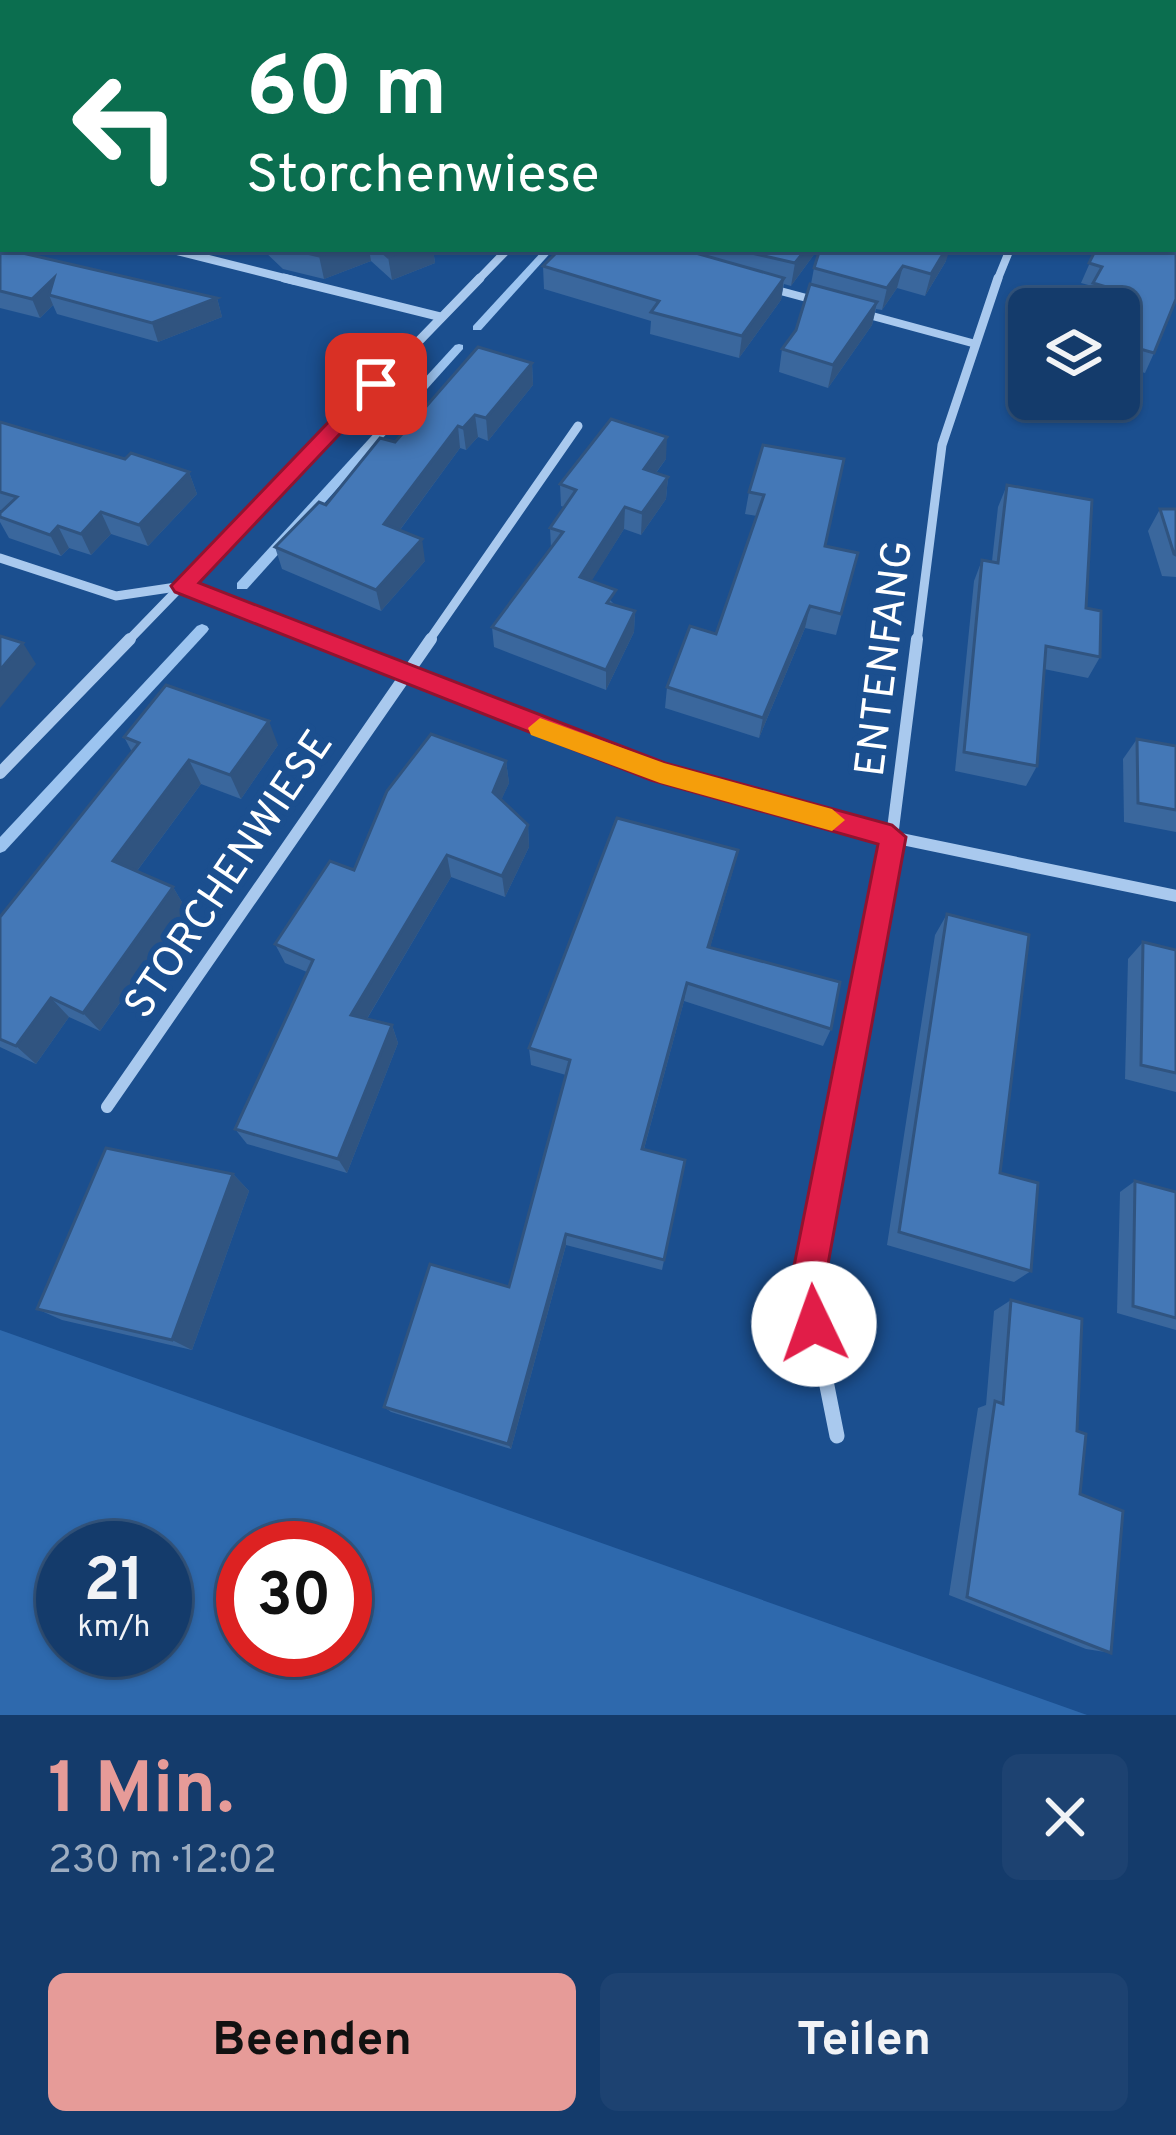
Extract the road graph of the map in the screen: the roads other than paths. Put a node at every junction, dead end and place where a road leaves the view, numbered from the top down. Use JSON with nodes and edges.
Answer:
{"nodes":[{"id":1,"x":181,"y":252,"type":"edge"},
{"id":2,"x":505,"y":252,"type":"edge"},
{"id":3,"x":1009,"y":252,"type":"edge"},
{"id":4,"x":757,"y":284,"type":"edge"},
{"id":5,"x":821,"y":302,"type":"edge"},
{"id":6,"x":843,"y":308,"type":"edge"},
{"id":7,"x":441,"y":317,"type":"junction"},
{"id":8,"x":971,"y":343,"type":"junction"},
{"id":9,"x":578,"y":426,"type":"dead end"},
{"id":10,"x":0,"y":558,"type":"edge"},
{"id":11,"x":183,"y":586,"type":"junction"},
{"id":12,"x":402,"y":676,"type":"junction"},
{"id":13,"x":0,"y":773,"type":"edge"},
{"id":14,"x":892,"y":837,"type":"junction"},
{"id":15,"x":1176,"y":896,"type":"edge"},
{"id":16,"x":107,"y":1107,"type":"dead end"},
{"id":17,"x":836,"y":1436,"type":"dead end"}],
"edges":[{"from":1,"to":7,"type":"street"},
{"from":2,"to":7,"type":"street"},
{"from":3,"to":8,"type":"street","name":"ENTENFANG"},
{"from":4,"to":5,"type":"lane"},
{"from":6,"to":8,"type":"lane"},
{"from":7,"to":11,"type":"street"},
{"from":8,"to":14,"type":"street","name":"ENTENFANG"},
{"from":9,"to":12,"type":"street","name":"STORCHENWIESE"},
{"from":10,"to":11,"type":"street"},
{"from":11,"to":12,"type":"street"},
{"from":11,"to":13,"type":"street"},
{"from":12,"to":14,"type":"street"},
{"from":12,"to":16,"type":"street","name":"STORCHENWIESE"},
{"from":14,"to":15,"type":"street"},
{"from":14,"to":17,"type":"street","name":"ENTENFANG"}]}
